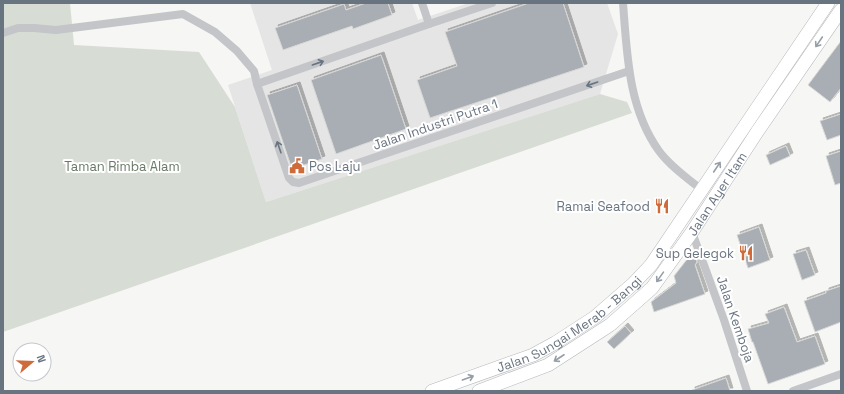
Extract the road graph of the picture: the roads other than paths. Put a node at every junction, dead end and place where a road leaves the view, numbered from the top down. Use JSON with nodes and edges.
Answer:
{"nodes":[{"id":1,"x":422,"y":3,"type":"edge"},
{"id":2,"x":492,"y":3,"type":"edge"},
{"id":3,"x":623,"y":3,"type":"edge"},
{"id":4,"x":828,"y":3,"type":"edge"},
{"id":5,"x":841,"y":10,"type":"edge"},
{"id":6,"x":429,"y":24,"type":"junction"},
{"id":7,"x":3,"y":33,"type":"edge"},
{"id":8,"x":629,"y":71,"type":"junction"},
{"id":9,"x":258,"y":84,"type":"junction"},
{"id":10,"x":702,"y":190,"type":"junction"},
{"id":11,"x":680,"y":223,"type":"joint"},
{"id":12,"x":692,"y":232,"type":"junction"},
{"id":13,"x":841,"y":374,"type":"edge"},
{"id":14,"x":432,"y":391,"type":"edge"},
{"id":15,"x":479,"y":391,"type":"edge"},
{"id":16,"x":747,"y":391,"type":"edge"},
{"id":17,"x":793,"y":391,"type":"edge"}],
"edges":[{"from":1,"to":6,"type":"street"},
{"from":2,"to":6,"type":"street"},
{"from":3,"to":8,"type":"street"},
{"from":10,"to":4,"type":"main road","name":"Jalan Ayer Itam","one_way":true},
{"from":5,"to":12,"type":"main road","name":"Jalan Ayer Itam","one_way":true},
{"from":9,"to":6,"type":"street","one_way":true},
{"from":7,"to":9,"type":"street","name":"Jalan Industri Putra 1"},
{"from":8,"to":9,"type":"street","name":"Jalan Industri Putra 1","one_way":true},
{"from":8,"to":10,"type":"street"},
{"from":10,"to":11,"type":"main road","name":"Jalan Ayer Itam"},
{"from":14,"to":11,"type":"main road","name":"Jalan Sungai Merab - Bangi","one_way":true},
{"from":12,"to":15,"type":"main road","name":"Jalan Ayer Itam","one_way":true},
{"from":12,"to":16,"type":"street","name":"Jalan Kemboja"},
{"from":13,"to":17,"type":"street"}]}
